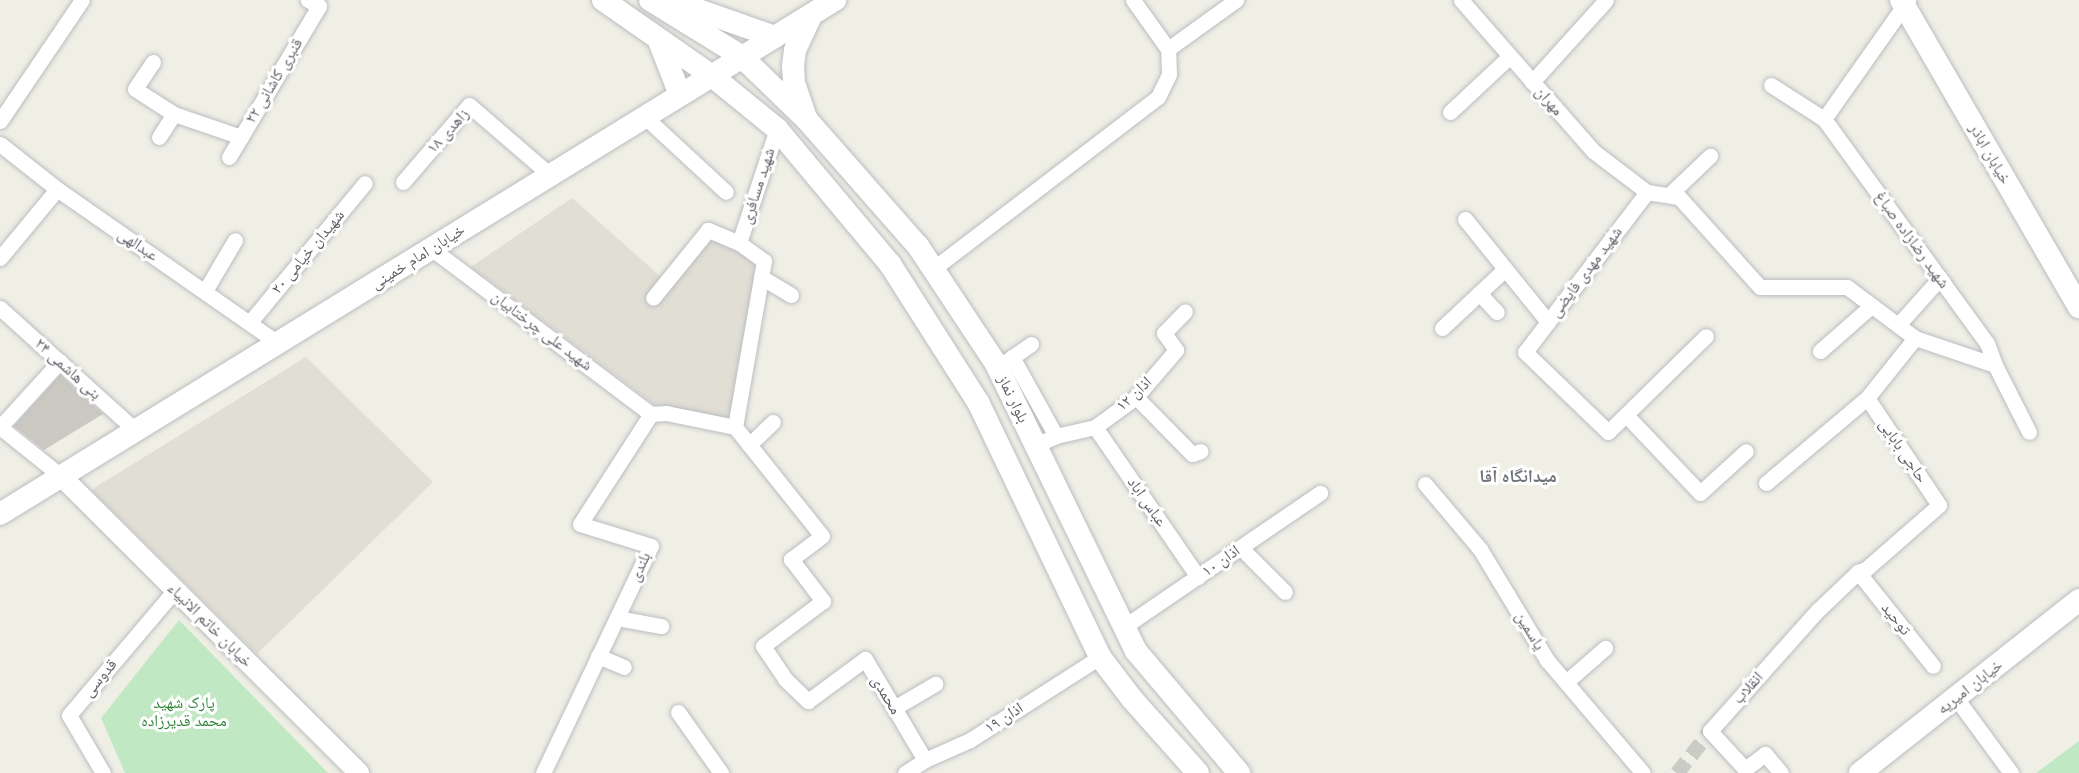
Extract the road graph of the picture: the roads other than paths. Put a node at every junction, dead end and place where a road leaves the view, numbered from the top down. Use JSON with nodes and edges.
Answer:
{"nodes":[{"id":1,"x":82,"y":0,"type":"edge"},
{"id":2,"x":650,"y":0,"type":"edge"},
{"id":3,"x":669,"y":0,"type":"edge"},
{"id":4,"x":835,"y":0,"type":"edge"},
{"id":5,"x":1133,"y":0,"type":"edge"},
{"id":6,"x":1236,"y":0,"type":"edge"},
{"id":7,"x":1461,"y":0,"type":"edge"},
{"id":8,"x":1606,"y":0,"type":"edge"},
{"id":9,"x":609,"y":1,"type":"edge"},
{"id":10,"x":1905,"y":2,"type":"edge"},
{"id":11,"x":313,"y":3,"type":"edge"},
{"id":12,"x":811,"y":15,"type":"junction"},
{"id":13,"x":775,"y":37,"type":"junction"},
{"id":14,"x":659,"y":41,"type":"junction"},
{"id":15,"x":1168,"y":49,"type":"junction"},
{"id":16,"x":741,"y":56,"type":"junction"},
{"id":17,"x":1509,"y":57,"type":"junction"},
{"id":18,"x":153,"y":62,"type":"dead end"},
{"id":19,"x":712,"y":76,"type":"junction"},
{"id":20,"x":1532,"y":82,"type":"junction"},
{"id":21,"x":1771,"y":85,"type":"dead end"},
{"id":22,"x":680,"y":96,"type":"junction"},
{"id":23,"x":1450,"y":112,"type":"dead end"},
{"id":24,"x":174,"y":114,"type":"junction"},
{"id":25,"x":645,"y":117,"type":"junction"},
{"id":26,"x":1824,"y":119,"type":"junction"},
{"id":27,"x":0,"y":121,"type":"edge"},
{"id":28,"x":808,"y":122,"type":"junction"},
{"id":29,"x":777,"y":129,"type":"junction"},
{"id":30,"x":159,"y":137,"type":"dead end"},
{"id":31,"x":241,"y":137,"type":"junction"},
{"id":32,"x":0,"y":144,"type":"edge"},
{"id":33,"x":830,"y":146,"type":"junction"},
{"id":34,"x":1710,"y":156,"type":"dead end"},
{"id":35,"x":230,"y":158,"type":"dead end"},
{"id":36,"x":806,"y":165,"type":"junction"},
{"id":37,"x":550,"y":175,"type":"junction"},
{"id":38,"x":402,"y":182,"type":"dead end"},
{"id":39,"x":365,"y":183,"type":"dead end"},
{"id":40,"x":57,"y":189,"type":"junction"},
{"id":41,"x":726,"y":192,"type":"dead end"},
{"id":42,"x":1647,"y":192,"type":"junction"},
{"id":43,"x":1670,"y":195,"type":"junction"},
{"id":44,"x":1466,"y":219,"type":"dead end"},
{"id":45,"x":235,"y":240,"type":"dead end"},
{"id":46,"x":739,"y":243,"type":"junction"},
{"id":47,"x":432,"y":249,"type":"junction"},
{"id":48,"x":0,"y":258,"type":"edge"},
{"id":49,"x":933,"y":269,"type":"junction"},
{"id":50,"x":1505,"y":269,"type":"junction"},
{"id":51,"x":761,"y":277,"type":"junction"},
{"id":52,"x":1940,"y":278,"type":"junction"},
{"id":53,"x":205,"y":291,"type":"junction"},
{"id":54,"x":1479,"y":293,"type":"junction"},
{"id":55,"x":791,"y":295,"type":"dead end"},
{"id":56,"x":653,"y":298,"type":"dead end"},
{"id":57,"x":1871,"y":306,"type":"junction"},
{"id":58,"x":2079,"y":307,"type":"edge"},
{"id":59,"x":0,"y":308,"type":"edge"},
{"id":60,"x":1185,"y":311,"type":"dead end"},
{"id":61,"x":1497,"y":312,"type":"dead end"},
{"id":62,"x":250,"y":322,"type":"junction"},
{"id":63,"x":1548,"y":322,"type":"junction"},
{"id":64,"x":1898,"y":325,"type":"junction"},
{"id":65,"x":1442,"y":328,"type":"dead end"},
{"id":66,"x":1706,"y":336,"type":"dead end"},
{"id":67,"x":1915,"y":338,"type":"junction"},
{"id":68,"x":278,"y":343,"type":"junction"},
{"id":69,"x":1031,"y":344,"type":"dead end"},
{"id":70,"x":1820,"y":351,"type":"dead end"},
{"id":71,"x":60,"y":361,"type":"junction"},
{"id":72,"x":1005,"y":363,"type":"junction"},
{"id":73,"x":1995,"y":364,"type":"junction"},
{"id":74,"x":1136,"y":397,"type":"junction"},
{"id":75,"x":1867,"y":398,"type":"junction"},
{"id":76,"x":651,"y":414,"type":"junction"},
{"id":77,"x":1627,"y":416,"type":"junction"},
{"id":78,"x":773,"y":422,"type":"dead end"},
{"id":79,"x":0,"y":427,"type":"edge"},
{"id":80,"x":735,"y":427,"type":"junction"},
{"id":81,"x":1095,"y":427,"type":"junction"},
{"id":82,"x":136,"y":430,"type":"junction"},
{"id":83,"x":2029,"y":432,"type":"dead end"},
{"id":84,"x":1056,"y":436,"type":"junction"},
{"id":85,"x":749,"y":445,"type":"junction"},
{"id":86,"x":1035,"y":445,"type":"junction"},
{"id":87,"x":1746,"y":451,"type":"dead end"},
{"id":88,"x":1201,"y":452,"type":"dead end"},
{"id":89,"x":61,"y":476,"type":"junction"},
{"id":90,"x":1766,"y":483,"type":"dead end"},
{"id":91,"x":1425,"y":484,"type":"dead end"},
{"id":92,"x":1320,"y":494,"type":"dead end"},
{"id":93,"x":0,"y":514,"type":"edge"},
{"id":94,"x":1240,"y":548,"type":"junction"},
{"id":95,"x":1858,"y":572,"type":"junction"},
{"id":96,"x":1198,"y":577,"type":"junction"},
{"id":97,"x":175,"y":590,"type":"junction"},
{"id":98,"x":1285,"y":592,"type":"dead end"},
{"id":99,"x":2079,"y":600,"type":"edge"},
{"id":100,"x":617,"y":618,"type":"junction"},
{"id":101,"x":661,"y":626,"type":"dead end"},
{"id":102,"x":1122,"y":628,"type":"junction"},
{"id":103,"x":1605,"y":648,"type":"dead end"},
{"id":104,"x":598,"y":656,"type":"junction"},
{"id":105,"x":1100,"y":657,"type":"junction"},
{"id":106,"x":1934,"y":666,"type":"dead end"},
{"id":107,"x":624,"y":667,"type":"dead end"},
{"id":108,"x":1566,"y":682,"type":"junction"},
{"id":109,"x":935,"y":684,"type":"dead end"},
{"id":110,"x":1956,"y":698,"type":"junction"},
{"id":111,"x":894,"y":708,"type":"junction"},
{"id":112,"x":678,"y":712,"type":"dead end"},
{"id":113,"x":925,"y":760,"type":"junction"},
{"id":114,"x":1193,"y":771,"type":"edge"},
{"id":115,"x":103,"y":773,"type":"edge"},
{"id":116,"x":359,"y":773,"type":"edge"},
{"id":117,"x":543,"y":773,"type":"edge"},
{"id":118,"x":721,"y":773,"type":"edge"},
{"id":119,"x":906,"y":773,"type":"edge"},
{"id":120,"x":1239,"y":773,"type":"edge"},
{"id":121,"x":1643,"y":773,"type":"edge"},
{"id":122,"x":1781,"y":773,"type":"edge"},
{"id":123,"x":1860,"y":773,"type":"edge"},
{"id":124,"x":2011,"y":773,"type":"edge"}],
"edges":[{"from":1,"to":27,"type":"street"},
{"from":2,"to":16,"type":"main road","name":"بلوار نماز"},
{"from":3,"to":13,"type":"main road"},
{"from":4,"to":12,"type":"main road","name":"خیابان امام خمینی"},
{"from":5,"to":15,"type":"street"},
{"from":6,"to":15,"type":"street"},
{"from":7,"to":17,"type":"street","name":"مهران"},
{"from":8,"to":20,"type":"street"},
{"from":9,"to":14,"type":"main road","name":"بلوار نماز"},
{"from":10,"to":26,"type":"street"},
{"from":10,"to":58,"type":"main road","name":"خیابان اباذر"},
{"from":11,"to":31,"type":"street","name":"قنبری کاشانی ۲۲"},
{"from":12,"to":13,"type":"main road","name":"خیابان امام خمینی"},
{"from":12,"to":28,"type":"main road"},
{"from":13,"to":16,"type":"main road","name":"خیابان امام خمینی"},
{"from":14,"to":19,"type":"main road","name":"بلوار نماز"},
{"from":14,"to":22,"type":"main road"},
{"from":15,"to":49,"type":"street"},
{"from":16,"to":19,"type":"main road","name":"خیابان امام خمینی"},
{"from":16,"to":28,"type":"main road","name":"بلوار نماز"},
{"from":17,"to":20,"type":"street","name":"مهران"},
{"from":17,"to":23,"type":"street"},
{"from":18,"to":24,"type":"street"},
{"from":19,"to":22,"type":"main road","name":"خیابان امام خمینی"},
{"from":19,"to":29,"type":"main road","name":"بلوار نماز"},
{"from":20,"to":42,"type":"street","name":"مهران"},
{"from":21,"to":26,"type":"street"},
{"from":22,"to":25,"type":"main road","name":"خیابان امام خمینی"},
{"from":24,"to":30,"type":"street"},
{"from":24,"to":31,"type":"street"},
{"from":25,"to":37,"type":"main road","name":"خیابان امام خمینی"},
{"from":25,"to":41,"type":"street"},
{"from":26,"to":52,"type":"street","name":"شهید رضازاده صباغ"},
{"from":28,"to":33,"type":"main road","name":"بلوار نماز"},
{"from":29,"to":36,"type":"main road","name":"بلوار نماز"},
{"from":29,"to":46,"type":"street","name":"شهید مسافری"},
{"from":31,"to":35,"type":"street","name":"قنبری کاشانی ۲۲"},
{"from":32,"to":40,"type":"street","name":"عبدالهی"},
{"from":33,"to":36,"type":"main road"},
{"from":33,"to":49,"type":"main road","name":"بلوار نماز"},
{"from":34,"to":43,"type":"street"},
{"from":36,"to":105,"type":"main road","name":"بلوار نماز"},
{"from":37,"to":38,"type":"street","name":"زاهدی ۱۸"},
{"from":37,"to":47,"type":"main road","name":"خیابان امام خمینی"},
{"from":39,"to":62,"type":"street","name":"شهیدان خیامی ۲۰"},
{"from":40,"to":48,"type":"street"},
{"from":40,"to":53,"type":"street","name":"عبدالهی"},
{"from":42,"to":43,"type":"street"},
{"from":42,"to":63,"type":"street","name":"شهید مهدی فایضی"},
{"from":43,"to":57,"type":"street"},
{"from":44,"to":50,"type":"street"},
{"from":45,"to":53,"type":"street"},
{"from":46,"to":51,"type":"street"},
{"from":46,"to":56,"type":"street"},
{"from":47,"to":68,"type":"main road","name":"خیابان امام خمینی"},
{"from":47,"to":76,"type":"street","name":"شهید علی چرختابیان"},
{"from":49,"to":72,"type":"main road","name":"بلوار نماز"},
{"from":50,"to":54,"type":"street"},
{"from":50,"to":63,"type":"street"},
{"from":51,"to":55,"type":"street"},
{"from":51,"to":80,"type":"street"},
{"from":52,"to":64,"type":"street"},
{"from":52,"to":73,"type":"street","name":"شهید رضازاده صباغ"},
{"from":53,"to":62,"type":"street","name":"عبدالهی"},
{"from":54,"to":61,"type":"street"},
{"from":54,"to":65,"type":"street"},
{"from":57,"to":64,"type":"street"},
{"from":57,"to":70,"type":"street"},
{"from":59,"to":71,"type":"street","name":"بنی هاشمی ۲۴"},
{"from":60,"to":74,"type":"street","name":"اذان ۱۲"},
{"from":62,"to":68,"type":"street","name":"عبدالهی"},
{"from":63,"to":77,"type":"street","name":"شهید مهدی فایضی"},
{"from":64,"to":67,"type":"street"},
{"from":66,"to":77,"type":"street"},
{"from":67,"to":73,"type":"street"},
{"from":67,"to":75,"type":"street"},
{"from":68,"to":82,"type":"main road","name":"خیابان امام خمینی"},
{"from":69,"to":72,"type":"street"},
{"from":71,"to":79,"type":"street"},
{"from":71,"to":82,"type":"street","name":"بنی هاشمی ۲۴"},
{"from":72,"to":84,"type":"street"},
{"from":72,"to":86,"type":"main road","name":"بلوار نماز"},
{"from":73,"to":83,"type":"street","name":"شهید رضازاده صباغ"},
{"from":74,"to":81,"type":"street","name":"اذان ۱۲"},
{"from":74,"to":88,"type":"street"},
{"from":75,"to":90,"type":"street"},
{"from":75,"to":95,"type":"street","name":"حاجی بابایی"},
{"from":76,"to":80,"type":"street"},
{"from":76,"to":100,"type":"street","name":"بلندی"},
{"from":77,"to":87,"type":"street"},
{"from":78,"to":85,"type":"street"},
{"from":79,"to":89,"type":"street"},
{"from":80,"to":85,"type":"street"},
{"from":81,"to":84,"type":"street","name":"اذان ۱۲"},
{"from":81,"to":96,"type":"street","name":"عباس اباد"},
{"from":82,"to":89,"type":"main road","name":"خیابان امام خمینی"},
{"from":84,"to":86,"type":"street","name":"اذان ۱۲"},
{"from":85,"to":111,"type":"street","name":"محمدی"},
{"from":86,"to":102,"type":"main road","name":"بلوار نماز"},
{"from":89,"to":93,"type":"main road","name":"خیابان امام خمینی"},
{"from":89,"to":97,"type":"street","name":"خیابان خاتم الانبیاء"},
{"from":91,"to":108,"type":"street","name":"یاسمین"},
{"from":92,"to":94,"type":"street","name":"اذان ۱۰"},
{"from":94,"to":96,"type":"street","name":"اذان ۱۰"},
{"from":94,"to":98,"type":"street"},
{"from":95,"to":106,"type":"street","name":"توحید"},
{"from":95,"to":122,"type":"street","name":"انقلاب"},
{"from":96,"to":102,"type":"street","name":"اذان ۱۰"},
{"from":97,"to":115,"type":"street","name":"قدوسی"},
{"from":97,"to":116,"type":"street","name":"خیابان خاتم الانبیاء"},
{"from":99,"to":110,"type":"main road","name":"خیابان امیریه"},
{"from":100,"to":101,"type":"street"},
{"from":100,"to":104,"type":"street","name":"بلندی"},
{"from":102,"to":120,"type":"main road","name":"بلوار نماز"},
{"from":103,"to":108,"type":"street"},
{"from":104,"to":107,"type":"street"},
{"from":104,"to":117,"type":"street","name":"بلندی"},
{"from":105,"to":113,"type":"street","name":"اذان ۱۹"},
{"from":105,"to":114,"type":"main road","name":"بلوار نماز"},
{"from":108,"to":121,"type":"street","name":"یاسمین"},
{"from":109,"to":111,"type":"street"},
{"from":110,"to":123,"type":"main road","name":"خیابان امیریه"},
{"from":110,"to":124,"type":"street"},
{"from":111,"to":113,"type":"street","name":"محمدی"},
{"from":112,"to":118,"type":"street"},
{"from":113,"to":119,"type":"street","name":"اذان ۱۹"}]}
